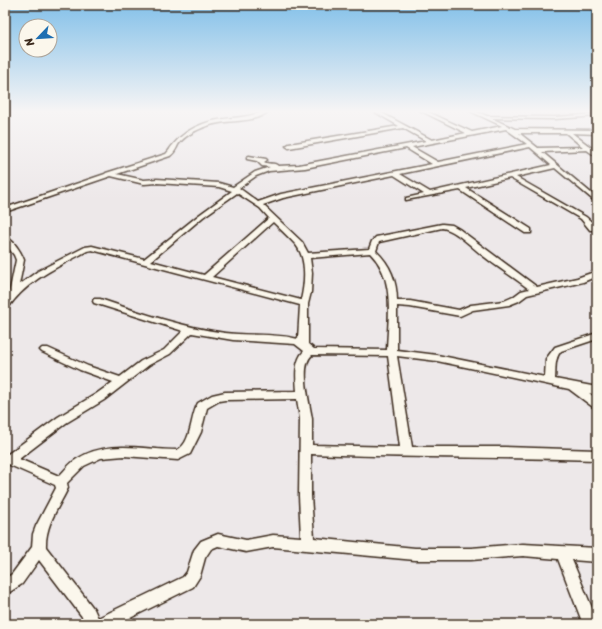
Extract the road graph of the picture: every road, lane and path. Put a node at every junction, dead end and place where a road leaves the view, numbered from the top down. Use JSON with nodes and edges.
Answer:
{"nodes":[{"id":1,"x":178,"y":140,"type":"edge"},
{"id":2,"x":323,"y":140,"type":"edge"},
{"id":3,"x":429,"y":140,"type":"edge"},
{"id":4,"x":440,"y":140,"type":"edge"},
{"id":5,"x":525,"y":140,"type":"edge"},
{"id":6,"x":578,"y":140,"type":"edge"},
{"id":7,"x":432,"y":142,"type":"junction"},
{"id":8,"x":289,"y":146,"type":"dead end"},
{"id":9,"x":406,"y":146,"type":"junction"},
{"id":10,"x":532,"y":146,"type":"junction"},
{"id":11,"x":587,"y":148,"type":"junction"},
{"id":12,"x":538,"y":150,"type":"junction"},
{"id":13,"x":597,"y":155,"type":"edge"},
{"id":14,"x":249,"y":158,"type":"dead end"},
{"id":15,"x":437,"y":164,"type":"junction"},
{"id":16,"x":557,"y":166,"type":"junction"},
{"id":17,"x":280,"y":167,"type":"junction"},
{"id":18,"x":395,"y":173,"type":"junction"},
{"id":19,"x":108,"y":174,"type":"junction"},
{"id":20,"x":510,"y":176,"type":"junction"},
{"id":21,"x":460,"y":188,"type":"junction"},
{"id":22,"x":235,"y":190,"type":"junction"},
{"id":23,"x":429,"y":194,"type":"junction"},
{"id":24,"x":408,"y":199,"type":"dead end"},
{"id":25,"x":597,"y":201,"type":"edge"},
{"id":26,"x":258,"y":204,"type":"junction"},
{"id":27,"x":5,"y":210,"type":"edge"},
{"id":28,"x":274,"y":218,"type":"junction"},
{"id":29,"x":593,"y":228,"type":"dead end"},
{"id":30,"x":528,"y":231,"type":"dead end"},
{"id":31,"x":5,"y":239,"type":"edge"},
{"id":32,"x":372,"y":251,"type":"junction"},
{"id":33,"x":306,"y":256,"type":"junction"},
{"id":34,"x":146,"y":261,"type":"junction"},
{"id":35,"x":597,"y":273,"type":"edge"},
{"id":36,"x":205,"y":278,"type":"junction"},
{"id":37,"x":535,"y":290,"type":"junction"},
{"id":38,"x":8,"y":301,"type":"edge"},
{"id":39,"x":97,"y":301,"type":"dead end"},
{"id":40,"x":304,"y":303,"type":"junction"},
{"id":41,"x":394,"y":303,"type":"junction"},
{"id":42,"x":190,"y":329,"type":"junction"},
{"id":43,"x":597,"y":336,"type":"edge"},
{"id":44,"x":306,"y":348,"type":"junction"},
{"id":45,"x":45,"y":350,"type":"dead end"},
{"id":46,"x":392,"y":353,"type":"junction"},
{"id":47,"x":550,"y":381,"type":"junction"},
{"id":48,"x":121,"y":382,"type":"junction"},
{"id":49,"x":570,"y":385,"type":"junction"},
{"id":50,"x":597,"y":391,"type":"edge"},
{"id":51,"x":302,"y":395,"type":"junction"},
{"id":52,"x":597,"y":404,"type":"edge"},
{"id":53,"x":306,"y":449,"type":"junction"},
{"id":54,"x":407,"y":453,"type":"junction"},
{"id":55,"x":597,"y":455,"type":"edge"},
{"id":56,"x":7,"y":459,"type":"edge"},
{"id":57,"x":60,"y":482,"type":"junction"},
{"id":58,"x":308,"y":545,"type":"junction"},
{"id":59,"x":39,"y":549,"type":"junction"},
{"id":60,"x":562,"y":552,"type":"junction"},
{"id":61,"x":597,"y":555,"type":"edge"},
{"id":62,"x":5,"y":588,"type":"edge"},
{"id":63,"x":92,"y":624,"type":"edge"},
{"id":64,"x":102,"y":624,"type":"edge"},
{"id":65,"x":591,"y":624,"type":"edge"}],
"edges":[{"from":1,"to":19,"type":"street"},
{"from":2,"to":8,"type":"street"},
{"from":3,"to":7,"type":"street"},
{"from":4,"to":7,"type":"street"},
{"from":5,"to":10,"type":"street"},
{"from":6,"to":11,"type":"street"},
{"from":7,"to":9,"type":"street"},
{"from":9,"to":15,"type":"street"},
{"from":9,"to":17,"type":"street"},
{"from":10,"to":12,"type":"street"},
{"from":10,"to":15,"type":"street"},
{"from":11,"to":12,"type":"street"},
{"from":11,"to":13,"type":"street"},
{"from":12,"to":16,"type":"street"},
{"from":14,"to":17,"type":"street"},
{"from":15,"to":18,"type":"street"},
{"from":16,"to":20,"type":"street"},
{"from":16,"to":25,"type":"street"},
{"from":17,"to":22,"type":"street"},
{"from":18,"to":23,"type":"street"},
{"from":18,"to":26,"type":"street"},
{"from":19,"to":22,"type":"street"},
{"from":19,"to":27,"type":"street"},
{"from":20,"to":21,"type":"street"},
{"from":20,"to":29,"type":"street"},
{"from":21,"to":23,"type":"street"},
{"from":21,"to":30,"type":"street"},
{"from":22,"to":26,"type":"street"},
{"from":22,"to":34,"type":"street"},
{"from":23,"to":24,"type":"street"},
{"from":26,"to":28,"type":"street"},
{"from":28,"to":33,"type":"street"},
{"from":28,"to":36,"type":"street"},
{"from":31,"to":38,"type":"street"},
{"from":32,"to":33,"type":"street"},
{"from":32,"to":37,"type":"street"},
{"from":32,"to":41,"type":"street"},
{"from":33,"to":40,"type":"street"},
{"from":34,"to":36,"type":"street"},
{"from":34,"to":38,"type":"street"},
{"from":35,"to":37,"type":"street"},
{"from":36,"to":40,"type":"street"},
{"from":37,"to":41,"type":"street"},
{"from":39,"to":42,"type":"street"},
{"from":40,"to":44,"type":"street"},
{"from":41,"to":46,"type":"street"},
{"from":42,"to":44,"type":"street"},
{"from":42,"to":48,"type":"street"},
{"from":43,"to":47,"type":"street"},
{"from":44,"to":46,"type":"street"},
{"from":44,"to":51,"type":"street"},
{"from":45,"to":48,"type":"street"},
{"from":46,"to":47,"type":"street"},
{"from":46,"to":54,"type":"street"},
{"from":47,"to":49,"type":"street"},
{"from":48,"to":56,"type":"street"},
{"from":49,"to":50,"type":"street"},
{"from":49,"to":52,"type":"street"},
{"from":51,"to":53,"type":"street"},
{"from":51,"to":57,"type":"street"},
{"from":53,"to":54,"type":"street"},
{"from":53,"to":58,"type":"street"},
{"from":54,"to":55,"type":"street"},
{"from":56,"to":57,"type":"street"},
{"from":57,"to":59,"type":"street"},
{"from":58,"to":60,"type":"street"},
{"from":58,"to":64,"type":"street"},
{"from":59,"to":62,"type":"street"},
{"from":59,"to":63,"type":"street"},
{"from":60,"to":61,"type":"street"},
{"from":60,"to":65,"type":"street"}]}
